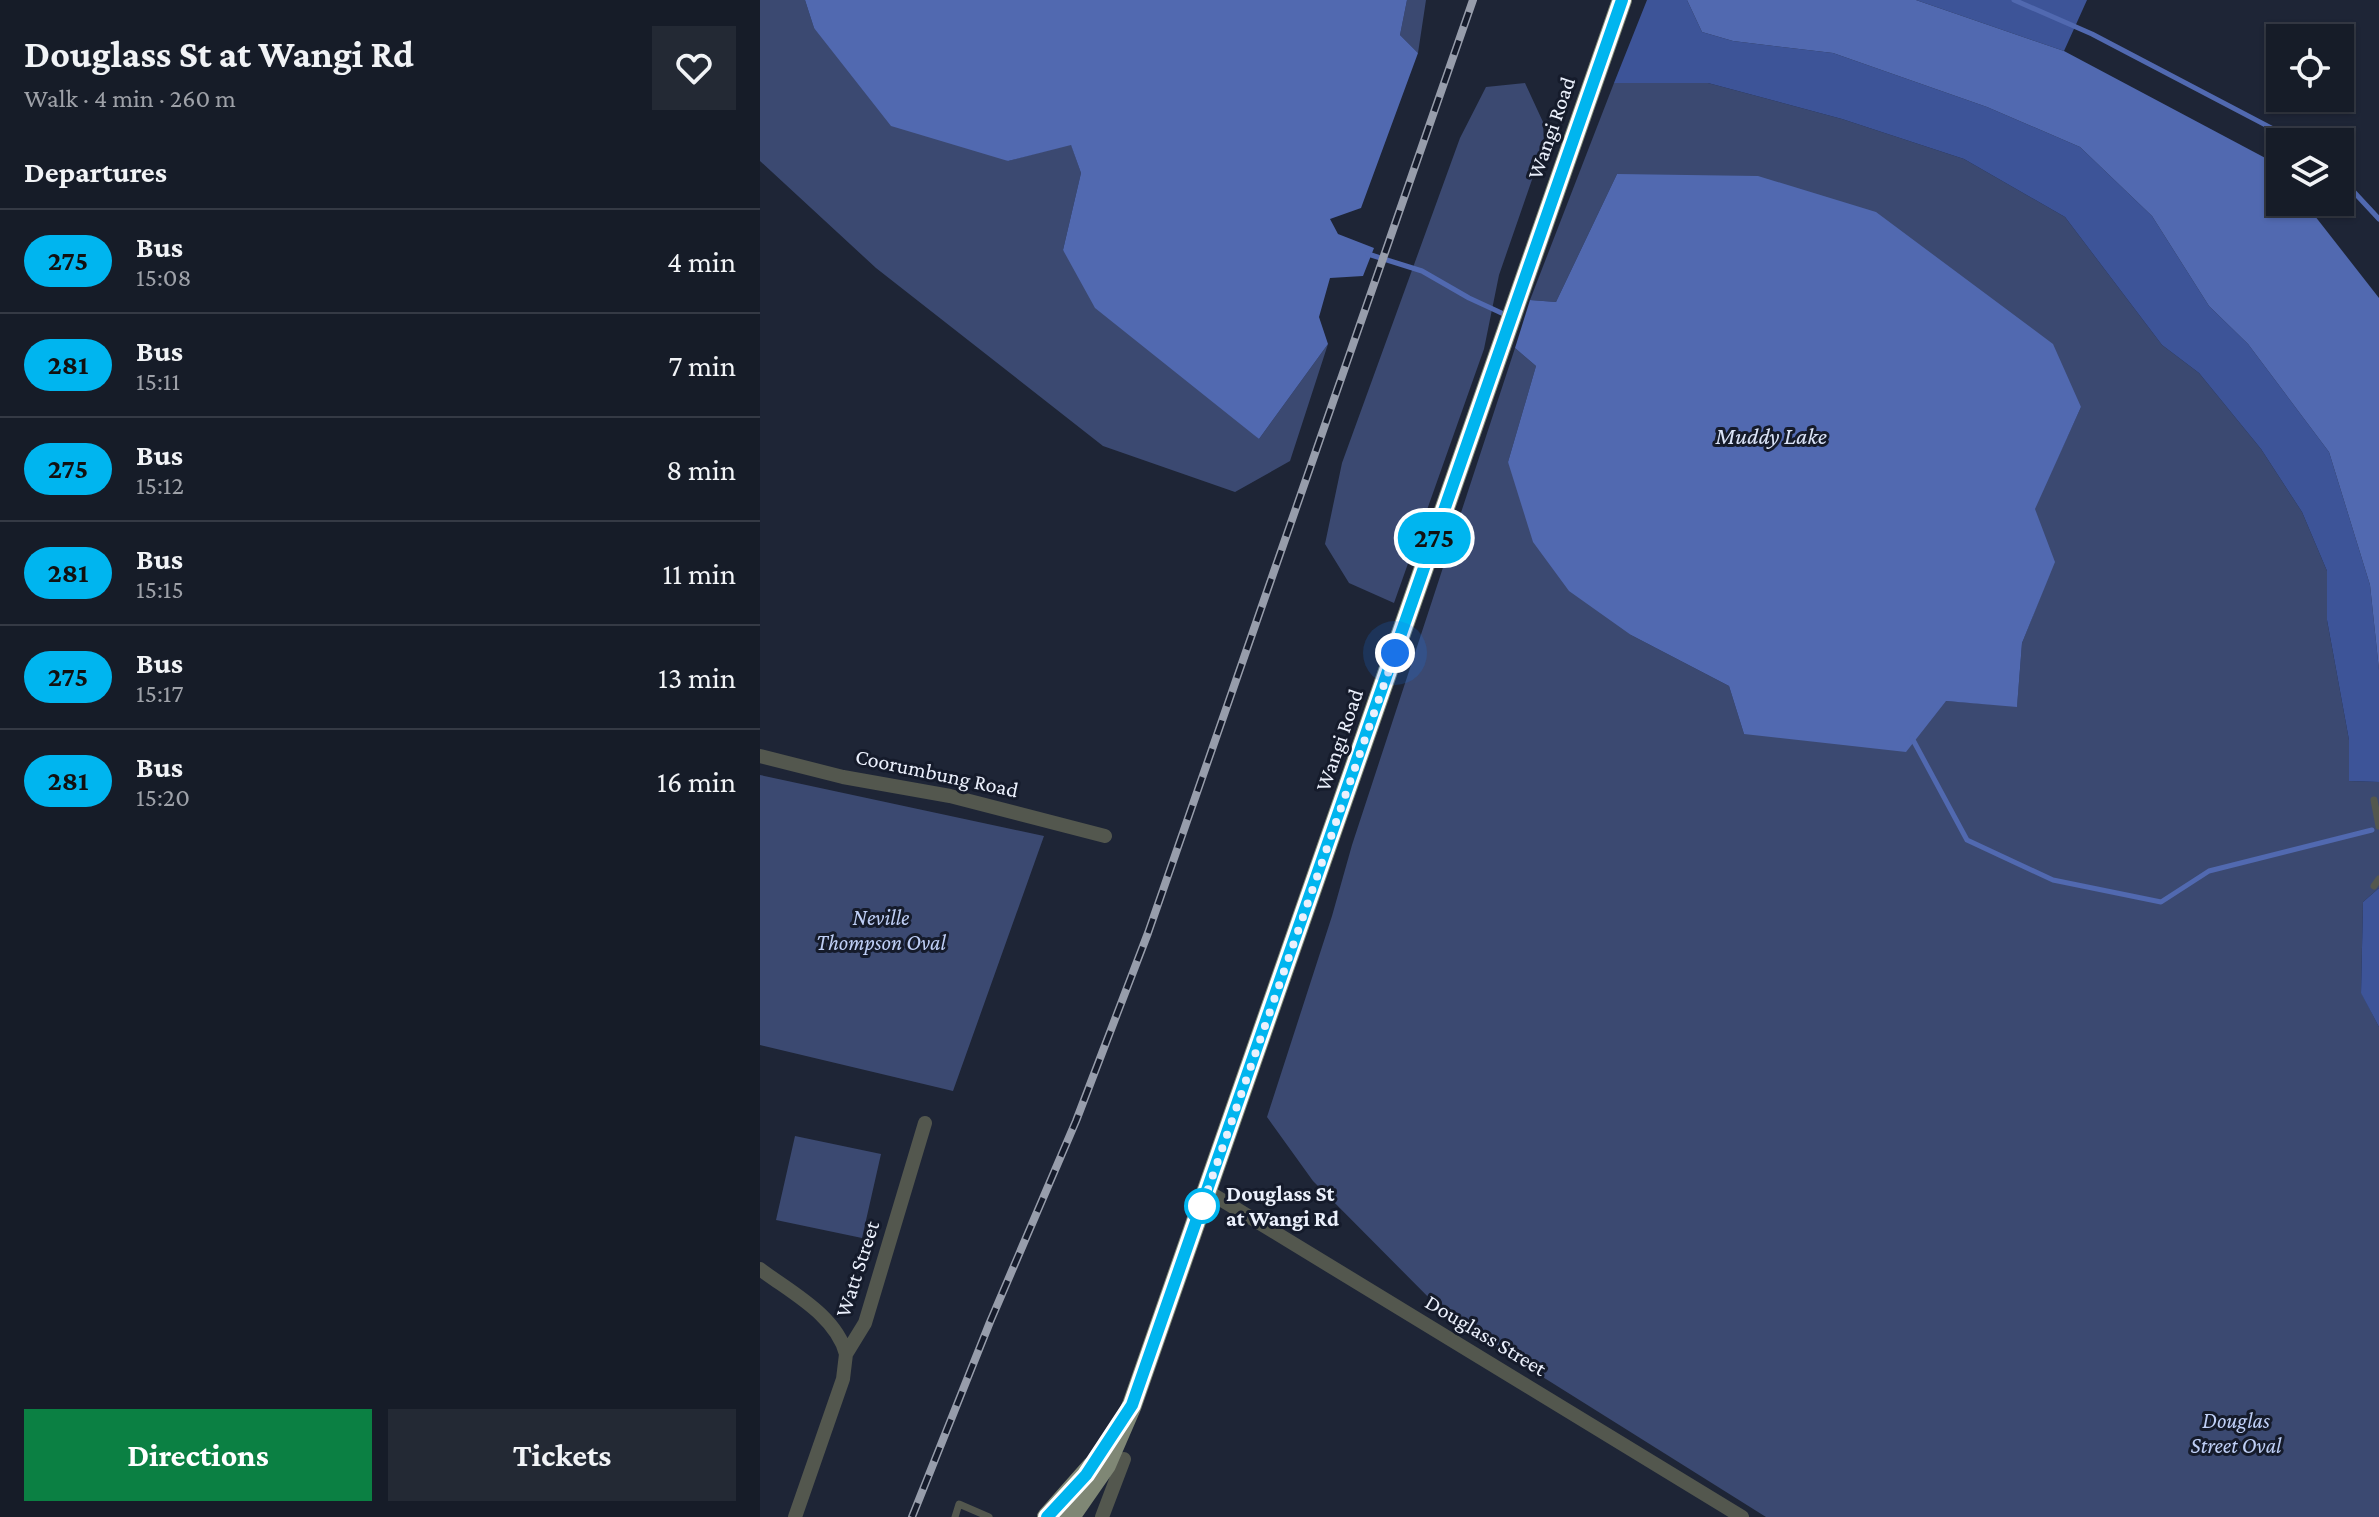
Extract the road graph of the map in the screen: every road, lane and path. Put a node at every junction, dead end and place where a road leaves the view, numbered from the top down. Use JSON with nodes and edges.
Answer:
{"nodes":[{"id":1,"x":1622,"y":0,"type":"edge"},
{"id":2,"x":760,"y":756,"type":"edge"},
{"id":3,"x":2374,"y":800,"type":"dead end"},
{"id":4,"x":2379,"y":826,"type":"edge"},
{"id":5,"x":1105,"y":836,"type":"dead end"},
{"id":6,"x":925,"y":1123,"type":"dead end"},
{"id":7,"x":1207,"y":1191,"type":"junction"},
{"id":8,"x":760,"y":1269,"type":"edge"},
{"id":9,"x":846,"y":1354,"type":"junction"},
{"id":10,"x":1132,"y":1405,"type":"junction"},
{"id":11,"x":1124,"y":1459,"type":"dead end"},
{"id":12,"x":795,"y":1517,"type":"edge"},
{"id":13,"x":955,"y":1517,"type":"edge"},
{"id":14,"x":989,"y":1517,"type":"edge"},
{"id":15,"x":1047,"y":1517,"type":"edge"},
{"id":16,"x":1070,"y":1517,"type":"edge"},
{"id":17,"x":1102,"y":1517,"type":"edge"},
{"id":18,"x":1742,"y":1517,"type":"edge"}],
"edges":[{"from":1,"to":7,"type":"main road","name":"Wangi Road"},
{"from":2,"to":5,"type":"street","name":"Coorumbung Road"},
{"from":3,"to":4,"type":"lane"},
{"from":6,"to":9,"type":"street","name":"Watt Street"},
{"from":7,"to":10,"type":"main road","name":"Wangi Road"},
{"from":7,"to":18,"type":"street","name":"Douglass Street"},
{"from":8,"to":9,"type":"street"},
{"from":9,"to":12,"type":"street","name":"Watt Street"},
{"from":10,"to":15,"type":"main road"},
{"from":10,"to":16,"type":"main road"},
{"from":11,"to":17,"type":"street"},
{"from":13,"to":14,"type":"lane"}]}
